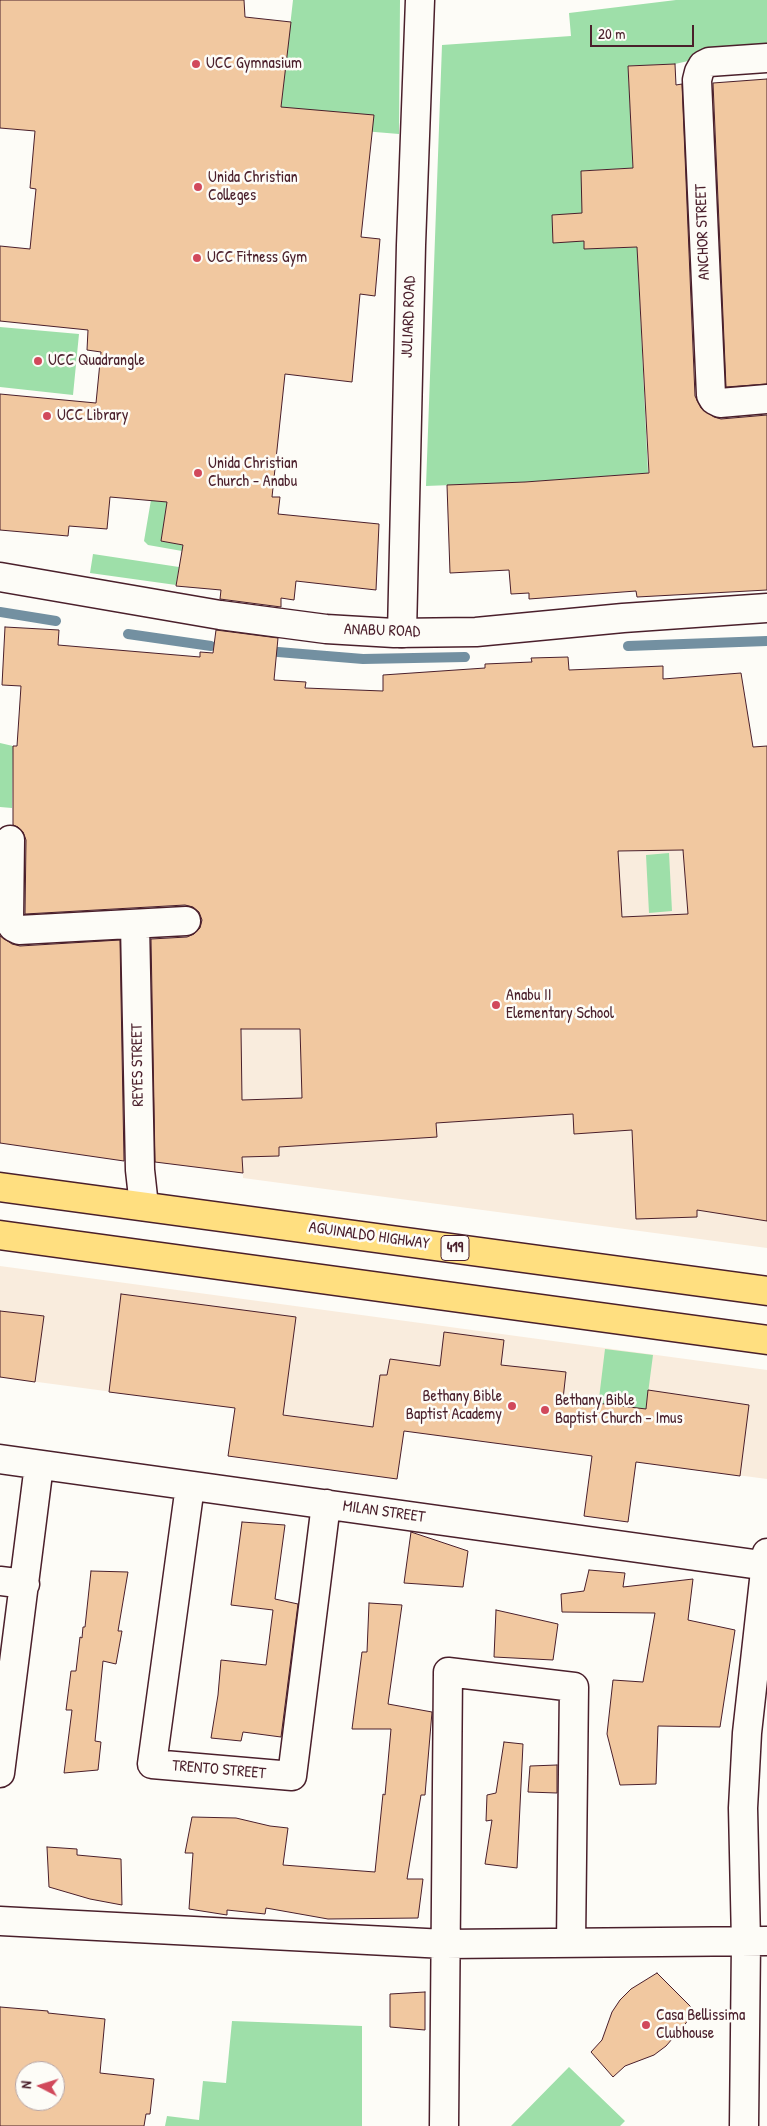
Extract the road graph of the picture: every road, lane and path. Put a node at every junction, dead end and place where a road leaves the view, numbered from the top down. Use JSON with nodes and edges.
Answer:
{"nodes":[{"id":1,"x":420,"y":0,"type":"edge"},
{"id":2,"x":767,"y":58,"type":"edge"},
{"id":3,"x":767,"y":399,"type":"edge"},
{"id":4,"x":0,"y":577,"type":"edge"},
{"id":5,"x":767,"y":608,"type":"edge"},
{"id":6,"x":402,"y":633,"type":"junction"},
{"id":7,"x":10,"y":840,"type":"dead end"},
{"id":8,"x":186,"y":921,"type":"dead end"},
{"id":9,"x":135,"y":924,"type":"junction"},
{"id":10,"x":0,"y":1186,"type":"edge"},
{"id":11,"x":144,"y":1206,"type":"junction"},
{"id":12,"x":0,"y":1235,"type":"edge"},
{"id":13,"x":767,"y":1291,"type":"edge"},
{"id":14,"x":767,"y":1340,"type":"edge"},
{"id":15,"x":0,"y":1459,"type":"edge"},
{"id":16,"x":39,"y":1465,"type":"junction"},
{"id":17,"x":190,"y":1486,"type":"junction"},
{"id":18,"x":326,"y":1504,"type":"junction"},
{"id":19,"x":766,"y":1561,"type":"edge"},
{"id":20,"x":13,"y":1582,"type":"edge"},
{"id":21,"x":2,"y":1745,"type":"edge"},
{"id":22,"x":0,"y":1773,"type":"edge"},
{"id":23,"x":0,"y":1921,"type":"edge"},
{"id":24,"x":757,"y":1942,"type":"edge"},
{"id":25,"x":571,"y":1943,"type":"junction"},
{"id":26,"x":446,"y":1944,"type":"junction"},
{"id":27,"x":444,"y":2126,"type":"edge"},
{"id":28,"x":744,"y":2126,"type":"edge"}],
"edges":[{"from":1,"to":6,"type":"street","name":"JULIARD ROAD"},
{"from":2,"to":3,"type":"street","name":"ANCHOR STREET"},
{"from":4,"to":6,"type":"street","name":"ANABU ROAD"},
{"from":5,"to":6,"type":"street","name":"ANABU ROAD"},
{"from":7,"to":9,"type":"street"},
{"from":8,"to":9,"type":"street"},
{"from":9,"to":11,"type":"street","name":"REYES STREET"},
{"from":10,"to":11,"type":"highway","name":"AGUINALDO HIGHWAY","number":"419"},
{"from":11,"to":13,"type":"highway","name":"AGUINALDO HIGHWAY","number":"419"},
{"from":12,"to":14,"type":"highway"},
{"from":15,"to":16,"type":"street","name":"MILAN STREET"},
{"from":16,"to":17,"type":"street","name":"MILAN STREET"},
{"from":16,"to":20,"type":"street"},
{"from":17,"to":18,"type":"street","name":"MILAN STREET"},
{"from":17,"to":18,"type":"street","name":"TRENTO STREET"},
{"from":18,"to":19,"type":"street","name":"MILAN STREET"},
{"from":19,"to":24,"type":"street"},
{"from":20,"to":21,"type":"street"},
{"from":21,"to":22,"type":"street"},
{"from":23,"to":26,"type":"street"},
{"from":24,"to":25,"type":"street"},
{"from":24,"to":28,"type":"street"},
{"from":25,"to":26,"type":"street"},
{"from":25,"to":26,"type":"street"},
{"from":26,"to":27,"type":"street"}]}
